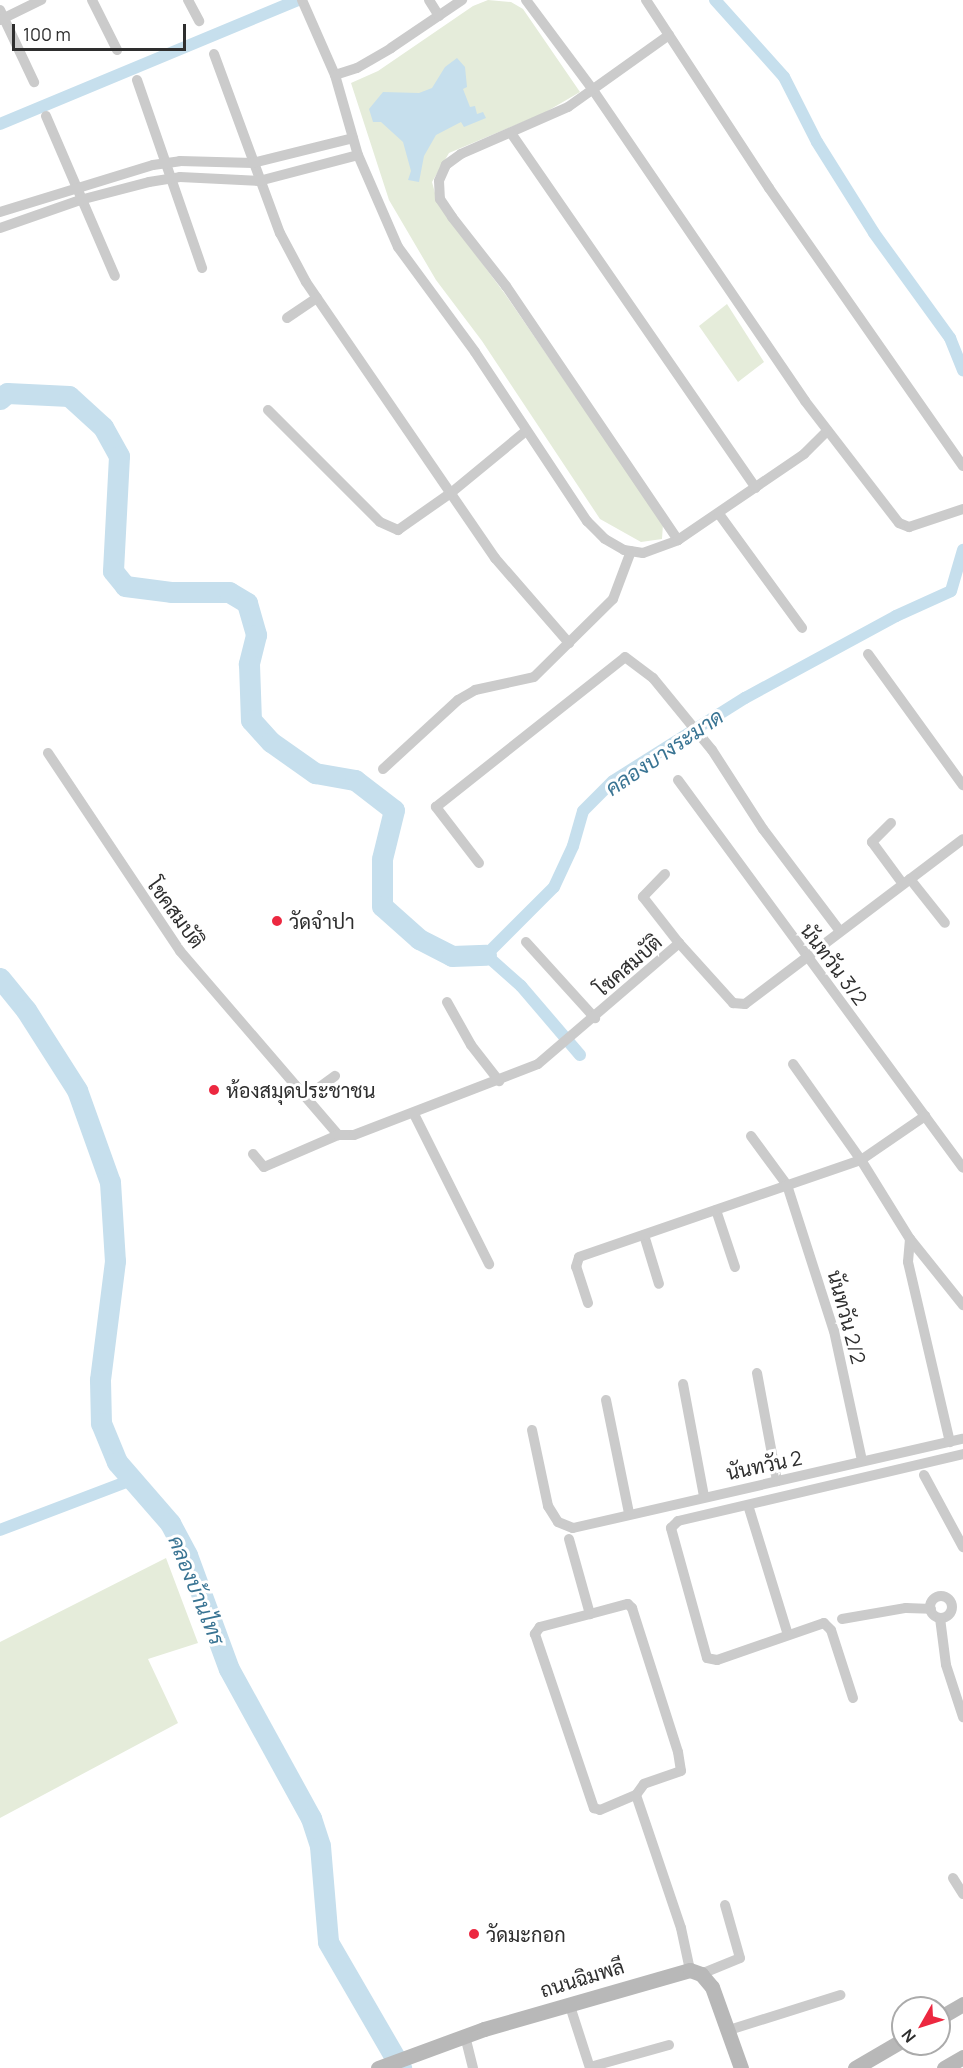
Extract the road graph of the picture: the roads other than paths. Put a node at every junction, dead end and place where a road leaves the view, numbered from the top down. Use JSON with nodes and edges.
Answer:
{"nodes":[{"id":1,"x":41,"y":0,"type":"edge"},
{"id":2,"x":92,"y":0,"type":"edge"},
{"id":3,"x":188,"y":0,"type":"edge"},
{"id":4,"x":302,"y":0,"type":"edge"},
{"id":5,"x":429,"y":0,"type":"edge"},
{"id":6,"x":462,"y":0,"type":"edge"},
{"id":7,"x":526,"y":0,"type":"edge"},
{"id":8,"x":646,"y":0,"type":"edge"},
{"id":9,"x":1,"y":16,"type":"edge"},
{"id":10,"x":439,"y":16,"type":"junction"},
{"id":11,"x":199,"y":21,"type":"dead end"},
{"id":12,"x":669,"y":34,"type":"junction"},
{"id":13,"x":117,"y":50,"type":"dead end"},
{"id":14,"x":214,"y":54,"type":"dead end"},
{"id":15,"x":336,"y":75,"type":"junction"},
{"id":16,"x":137,"y":80,"type":"dead end"},
{"id":17,"x":34,"y":82,"type":"dead end"},
{"id":18,"x":593,"y":90,"type":"junction"},
{"id":19,"x":46,"y":116,"type":"dead end"},
{"id":20,"x":511,"y":133,"type":"junction"},
{"id":21,"x":353,"y":138,"type":"junction"},
{"id":22,"x":358,"y":155,"type":"junction"},
{"id":23,"x":163,"y":163,"type":"junction"},
{"id":24,"x":253,"y":163,"type":"junction"},
{"id":25,"x":170,"y":178,"type":"junction"},
{"id":26,"x":259,"y":181,"type":"junction"},
{"id":27,"x":74,"y":187,"type":"junction"},
{"id":28,"x":80,"y":200,"type":"junction"},
{"id":29,"x":0,"y":212,"type":"edge"},
{"id":30,"x":0,"y":228,"type":"edge"},
{"id":31,"x":202,"y":268,"type":"dead end"},
{"id":32,"x":115,"y":276,"type":"dead end"},
{"id":33,"x":317,"y":298,"type":"junction"},
{"id":34,"x":287,"y":318,"type":"dead end"},
{"id":35,"x":268,"y":410,"type":"dead end"},
{"id":36,"x":526,"y":431,"type":"junction"},
{"id":37,"x":827,"y":431,"type":"junction"},
{"id":38,"x":963,"y":466,"type":"edge"},
{"id":39,"x":756,"y":488,"type":"junction"},
{"id":40,"x":452,"y":492,"type":"junction"},
{"id":41,"x":963,"y":509,"type":"edge"},
{"id":42,"x":719,"y":514,"type":"junction"},
{"id":43,"x":678,"y":540,"type":"junction"},
{"id":44,"x":631,"y":551,"type":"junction"},
{"id":45,"x":802,"y":628,"type":"dead end"},
{"id":46,"x":569,"y":643,"type":"junction"},
{"id":47,"x":868,"y":654,"type":"dead end"},
{"id":48,"x":48,"y":753,"type":"dead end"},
{"id":49,"x":383,"y":769,"type":"dead end"},
{"id":50,"x":678,"y":780,"type":"dead end"},
{"id":51,"x":963,"y":785,"type":"edge"},
{"id":52,"x":891,"y":823,"type":"dead end"},
{"id":53,"x":963,"y":839,"type":"edge"},
{"id":54,"x":479,"y":863,"type":"dead end"},
{"id":55,"x":665,"y":874,"type":"dead end"},
{"id":56,"x":907,"y":882,"type":"junction"},
{"id":57,"x":945,"y":923,"type":"dead end"},
{"id":58,"x":840,"y":931,"type":"junction"},
{"id":59,"x":526,"y":942,"type":"dead end"},
{"id":60,"x":679,"y":943,"type":"junction"},
{"id":61,"x":806,"y":956,"type":"junction"},
{"id":62,"x":447,"y":1002,"type":"dead end"},
{"id":63,"x":595,"y":1018,"type":"junction"},
{"id":64,"x":793,"y":1065,"type":"dead end"},
{"id":65,"x":335,"y":1076,"type":"dead end"},
{"id":66,"x":499,"y":1081,"type":"junction"},
{"id":67,"x":306,"y":1097,"type":"junction"},
{"id":68,"x":414,"y":1114,"type":"junction"},
{"id":69,"x":925,"y":1116,"type":"junction"},
{"id":70,"x":339,"y":1135,"type":"junction"},
{"id":71,"x":751,"y":1136,"type":"dead end"},
{"id":72,"x":252,"y":1154,"type":"dead end"},
{"id":73,"x":861,"y":1160,"type":"junction"},
{"id":74,"x":963,"y":1168,"type":"edge"},
{"id":75,"x":787,"y":1185,"type":"junction"},
{"id":76,"x":716,"y":1210,"type":"junction"},
{"id":77,"x":644,"y":1235,"type":"junction"},
{"id":78,"x":910,"y":1239,"type":"junction"},
{"id":79,"x":489,"y":1264,"type":"dead end"},
{"id":80,"x":735,"y":1267,"type":"dead end"},
{"id":81,"x":659,"y":1284,"type":"dead end"},
{"id":82,"x":588,"y":1302,"type":"dead end"},
{"id":83,"x":963,"y":1305,"type":"edge"},
{"id":84,"x":758,"y":1374,"type":"dead end"},
{"id":85,"x":683,"y":1384,"type":"dead end"},
{"id":86,"x":606,"y":1400,"type":"dead end"},
{"id":87,"x":532,"y":1430,"type":"dead end"},
{"id":88,"x":963,"y":1439,"type":"edge"},
{"id":89,"x":950,"y":1442,"type":"junction"},
{"id":90,"x":963,"y":1454,"type":"edge"},
{"id":91,"x":862,"y":1461,"type":"junction"},
{"id":92,"x":924,"y":1475,"type":"dead end"},
{"id":93,"x":777,"y":1480,"type":"junction"},
{"id":94,"x":704,"y":1496,"type":"junction"},
{"id":95,"x":748,"y":1505,"type":"junction"},
{"id":96,"x":629,"y":1514,"type":"junction"},
{"id":97,"x":571,"y":1534,"type":"junction"},
{"id":98,"x":963,"y":1547,"type":"edge"},
{"id":99,"x":931,"y":1609,"type":"junction"},
{"id":100,"x":958,"y":1610,"type":"edge"},
{"id":101,"x":590,"y":1614,"type":"junction"},
{"id":102,"x":940,"y":1618,"type":"junction"},
{"id":103,"x":842,"y":1619,"type":"dead end"},
{"id":104,"x":788,"y":1635,"type":"junction"},
{"id":105,"x":853,"y":1698,"type":"dead end"},
{"id":106,"x":963,"y":1717,"type":"edge"},
{"id":107,"x":636,"y":1796,"type":"junction"},
{"id":108,"x":953,"y":1878,"type":"dead end"},
{"id":109,"x":963,"y":1894,"type":"edge"},
{"id":110,"x":725,"y":1905,"type":"dead end"},
{"id":111,"x":695,"y":1972,"type":"junction"},
{"id":112,"x":840,"y":1995,"type":"dead end"},
{"id":113,"x":569,"y":2003,"type":"junction"},
{"id":114,"x":726,"y":2031,"type":"junction"},
{"id":115,"x":465,"y":2036,"type":"junction"},
{"id":116,"x":669,"y":2045,"type":"dead end"},
{"id":117,"x":891,"y":2047,"type":"edge"},
{"id":118,"x":963,"y":2057,"type":"edge"},
{"id":119,"x":590,"y":2067,"type":"edge"},
{"id":120,"x":378,"y":2068,"type":"edge"},
{"id":121,"x":473,"y":2068,"type":"edge"},
{"id":122,"x":741,"y":2068,"type":"edge"},
{"id":123,"x":855,"y":2068,"type":"edge"},
{"id":124,"x":944,"y":2068,"type":"edge"}],
"edges":[{"from":1,"to":9,"type":"street"},
{"from":2,"to":13,"type":"street"},
{"from":3,"to":11,"type":"street"},
{"from":4,"to":15,"type":"street"},
{"from":5,"to":10,"type":"street"},
{"from":6,"to":10,"type":"street"},
{"from":7,"to":18,"type":"street"},
{"from":8,"to":12,"type":"street"},
{"from":9,"to":17,"type":"street"},
{"from":10,"to":15,"type":"street"},
{"from":12,"to":18,"type":"street"},
{"from":12,"to":38,"type":"street"},
{"from":14,"to":24,"type":"street"},
{"from":15,"to":21,"type":"street"},
{"from":16,"to":23,"type":"street"},
{"from":18,"to":20,"type":"street"},
{"from":18,"to":37,"type":"street"},
{"from":19,"to":27,"type":"street"},
{"from":20,"to":39,"type":"street"},
{"from":20,"to":43,"type":"street"},
{"from":21,"to":22,"type":"street"},
{"from":21,"to":24,"type":"street"},
{"from":22,"to":26,"type":"street"},
{"from":22,"to":36,"type":"street"},
{"from":23,"to":24,"type":"street"},
{"from":23,"to":25,"type":"street"},
{"from":23,"to":27,"type":"street"},
{"from":24,"to":26,"type":"street"},
{"from":25,"to":26,"type":"street"},
{"from":25,"to":28,"type":"street"},
{"from":25,"to":31,"type":"street"},
{"from":26,"to":33,"type":"street"},
{"from":27,"to":28,"type":"street"},
{"from":27,"to":29,"type":"street"},
{"from":28,"to":30,"type":"street"},
{"from":28,"to":32,"type":"street"},
{"from":33,"to":34,"type":"street"},
{"from":33,"to":40,"type":"street"},
{"from":35,"to":40,"type":"street"},
{"from":36,"to":40,"type":"street"},
{"from":36,"to":44,"type":"street"},
{"from":37,"to":39,"type":"street"},
{"from":37,"to":41,"type":"street"},
{"from":39,"to":42,"type":"street"},
{"from":40,"to":46,"type":"street"},
{"from":42,"to":43,"type":"street"},
{"from":42,"to":45,"type":"street"},
{"from":43,"to":44,"type":"street"},
{"from":44,"to":46,"type":"street"},
{"from":46,"to":49,"type":"street"},
{"from":47,"to":51,"type":"street"},
{"from":48,"to":67,"type":"street","name":"โชคสมบัติ"},
{"from":50,"to":61,"type":"street","name":"นันทวัน 3/2"},
{"from":52,"to":56,"type":"street"},
{"from":53,"to":56,"type":"street","name":"โชคสมบัติ"},
{"from":54,"to":58,"type":"street"},
{"from":55,"to":60,"type":"street"},
{"from":56,"to":57,"type":"street"},
{"from":56,"to":58,"type":"street","name":"โชคสมบัติ"},
{"from":58,"to":61,"type":"street","name":"โชคสมบัติ"},
{"from":59,"to":63,"type":"street"},
{"from":60,"to":61,"type":"street","name":"โชคสมบัติ"},
{"from":60,"to":63,"type":"street","name":"โชคสมบัติ"},
{"from":61,"to":69,"type":"street","name":"นันทวัน 3/2"},
{"from":62,"to":66,"type":"street"},
{"from":63,"to":66,"type":"street","name":"โชคสมบัติ"},
{"from":64,"to":73,"type":"street"},
{"from":65,"to":67,"type":"street"},
{"from":66,"to":68,"type":"street","name":"โชคสมบัติ"},
{"from":67,"to":70,"type":"street","name":"โชคสมบัติ"},
{"from":68,"to":70,"type":"street","name":"โชคสมบัติ"},
{"from":68,"to":79,"type":"street"},
{"from":69,"to":73,"type":"street"},
{"from":69,"to":74,"type":"street","name":"นันทวัน 3/2"},
{"from":70,"to":72,"type":"street","name":"โชคสมบัติ"},
{"from":71,"to":75,"type":"street","name":"นันทวัน 2/2"},
{"from":73,"to":75,"type":"street"},
{"from":73,"to":78,"type":"street"},
{"from":75,"to":76,"type":"street"},
{"from":75,"to":91,"type":"street","name":"นันทวัน 2/2"},
{"from":76,"to":77,"type":"street"},
{"from":76,"to":80,"type":"street"},
{"from":77,"to":81,"type":"street"},
{"from":77,"to":82,"type":"street"},
{"from":78,"to":83,"type":"street"},
{"from":78,"to":89,"type":"street"},
{"from":84,"to":93,"type":"street"},
{"from":85,"to":94,"type":"street"},
{"from":86,"to":96,"type":"street"},
{"from":87,"to":97,"type":"street"},
{"from":88,"to":89,"type":"street","name":"นันทวัน 2"},
{"from":89,"to":91,"type":"street","name":"นันทวัน 2"},
{"from":90,"to":95,"type":"street"},
{"from":91,"to":93,"type":"street","name":"นันทวัน 2"},
{"from":92,"to":98,"type":"street"},
{"from":93,"to":94,"type":"street","name":"นันทวัน 2"},
{"from":94,"to":96,"type":"street","name":"นันทวัน 2"},
{"from":95,"to":104,"type":"street"},
{"from":95,"to":104,"type":"street"},
{"from":96,"to":97,"type":"street","name":"นันทวัน 2"},
{"from":97,"to":101,"type":"street"},
{"from":99,"to":100,"type":"street"},
{"from":99,"to":102,"type":"street"},
{"from":99,"to":103,"type":"street"},
{"from":100,"to":102,"type":"street"},
{"from":101,"to":107,"type":"street"},
{"from":101,"to":107,"type":"street"},
{"from":102,"to":106,"type":"street"},
{"from":104,"to":105,"type":"street"},
{"from":107,"to":111,"type":"street"},
{"from":108,"to":109,"type":"street"},
{"from":110,"to":111,"type":"street"},
{"from":111,"to":113,"type":"street","name":"ถนนฉิมพลี"},
{"from":111,"to":114,"type":"street"},
{"from":112,"to":114,"type":"street"},
{"from":113,"to":115,"type":"street","name":"ถนนฉิมพลี"},
{"from":113,"to":119,"type":"street"},
{"from":114,"to":122,"type":"street"},
{"from":115,"to":120,"type":"street","name":"ถนนฉิมพลี"},
{"from":115,"to":121,"type":"street"},
{"from":116,"to":119,"type":"street"},
{"from":117,"to":123,"type":"street"},
{"from":118,"to":124,"type":"street"}]}
